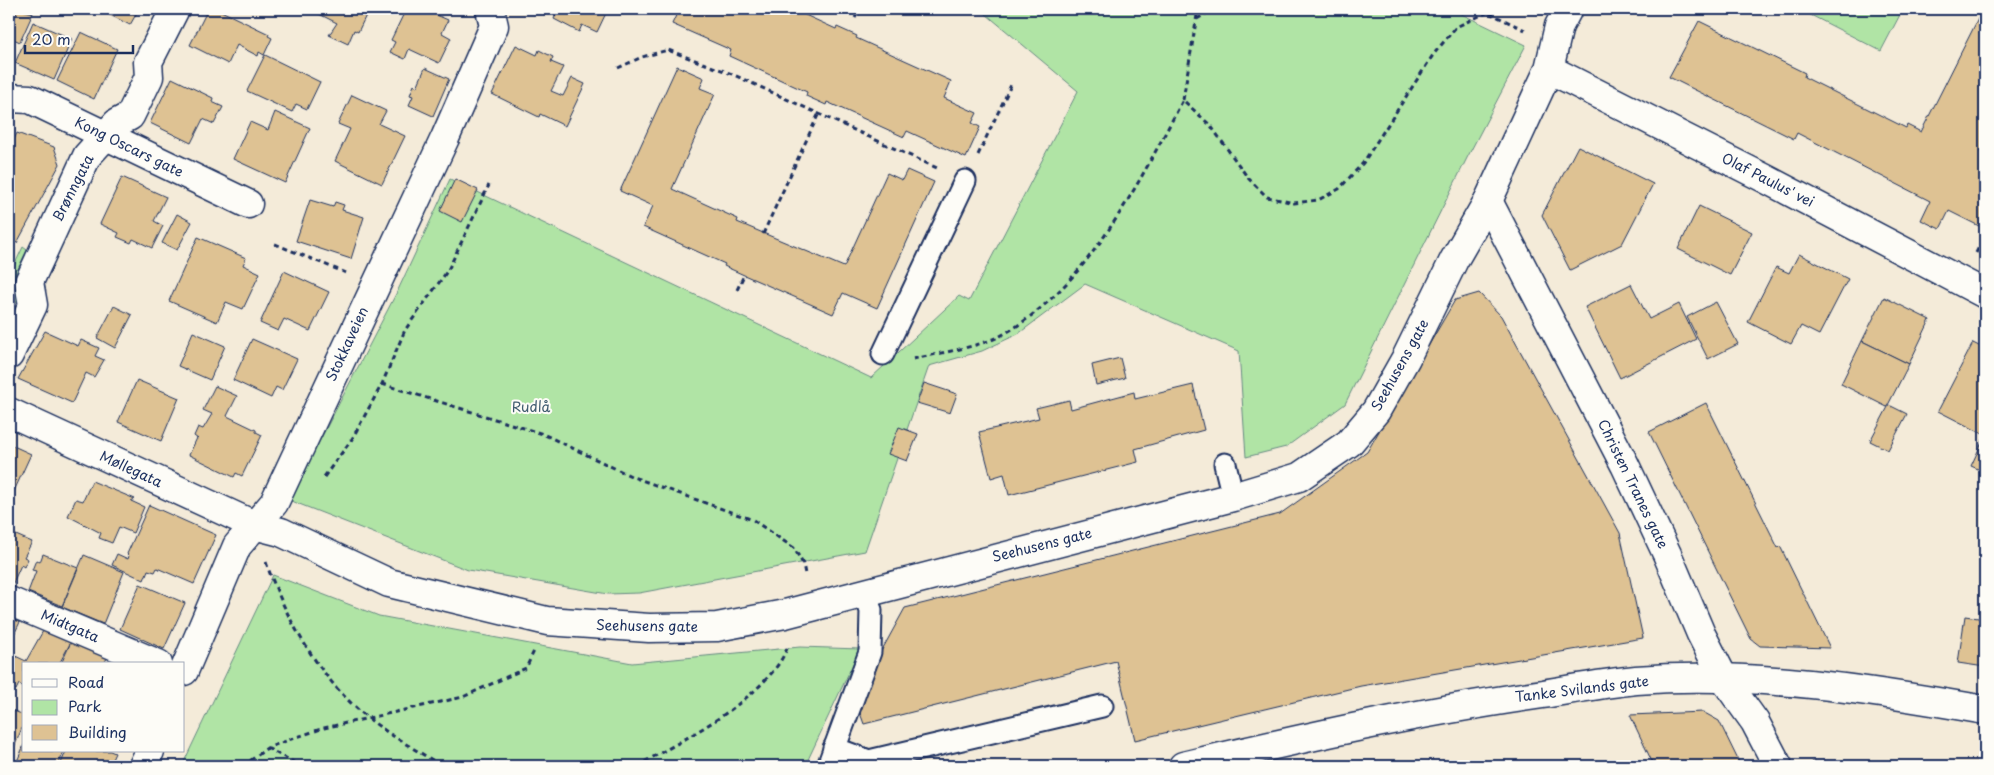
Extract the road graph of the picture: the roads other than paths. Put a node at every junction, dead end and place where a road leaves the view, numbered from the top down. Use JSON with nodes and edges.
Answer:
{"nodes":[{"id":1,"x":175,"y":9,"type":"edge"},
{"id":2,"x":490,"y":9,"type":"edge"},
{"id":3,"x":1568,"y":9,"type":"edge"},
{"id":4,"x":1549,"y":69,"type":"junction"},
{"id":5,"x":9,"y":98,"type":"edge"},
{"id":6,"x":106,"y":135,"type":"junction"},
{"id":7,"x":965,"y":181,"type":"road end"},
{"id":8,"x":1488,"y":201,"type":"junction"},
{"id":9,"x":248,"y":204,"type":"dead end"},
{"id":10,"x":1985,"y":294,"type":"edge"},
{"id":11,"x":883,"y":354,"type":"dead end"},
{"id":12,"x":9,"y":355,"type":"edge"},
{"id":13,"x":9,"y":412,"type":"edge"},
{"id":14,"x":1225,"y":464,"type":"dead end"},
{"id":15,"x":1233,"y":497,"type":"junction"},
{"id":16,"x":254,"y":525,"type":"junction"},
{"id":17,"x":862,"y":592,"type":"junction"},
{"id":18,"x":9,"y":601,"type":"edge"},
{"id":19,"x":153,"y":662,"type":"edge"},
{"id":20,"x":185,"y":669,"type":"edge"},
{"id":21,"x":1724,"y":679,"type":"junction"},
{"id":22,"x":1102,"y":706,"type":"dead end"},
{"id":23,"x":1985,"y":710,"type":"edge"},
{"id":24,"x":150,"y":752,"type":"edge"},
{"id":25,"x":831,"y":757,"type":"edge"},
{"id":26,"x":143,"y":766,"type":"edge"},
{"id":27,"x":1183,"y":766,"type":"edge"},
{"id":28,"x":1778,"y":766,"type":"edge"}],
"edges":[{"from":1,"to":6,"type":"street","name":"Brønngata"},
{"from":2,"to":16,"type":"street","name":"Stokkaveien"},
{"from":3,"to":4,"type":"street","name":"Seehusens gate"},
{"from":4,"to":8,"type":"street","name":"Seehusens gate"},
{"from":4,"to":10,"type":"street","name":"Olaf Paulus' vei"},
{"from":5,"to":6,"type":"street","name":"Kong Oscars gate"},
{"from":6,"to":9,"type":"street","name":"Kong Oscars gate"},
{"from":6,"to":12,"type":"street","name":"Brønngata"},
{"from":7,"to":11,"type":"lane"},
{"from":8,"to":15,"type":"street","name":"Seehusens gate"},
{"from":8,"to":21,"type":"street","name":"Christen Tranes gate"},
{"from":13,"to":16,"type":"street","name":"Møllegata"},
{"from":14,"to":15,"type":"lane"},
{"from":15,"to":17,"type":"street","name":"Seehusens gate"},
{"from":16,"to":17,"type":"street","name":"Seehusens gate"},
{"from":16,"to":20,"type":"street","name":"Stokkaveien"},
{"from":17,"to":25,"type":"lane"},
{"from":18,"to":19,"type":"street","name":"Midtgata"},
{"from":21,"to":23,"type":"street","name":"Tanke Svilands gate"},
{"from":21,"to":27,"type":"street","name":"Tanke Svilands gate"},
{"from":21,"to":28,"type":"street","name":"Christen Tranes gate"},
{"from":22,"to":25,"type":"lane"},
{"from":24,"to":26,"type":"street"}]}
